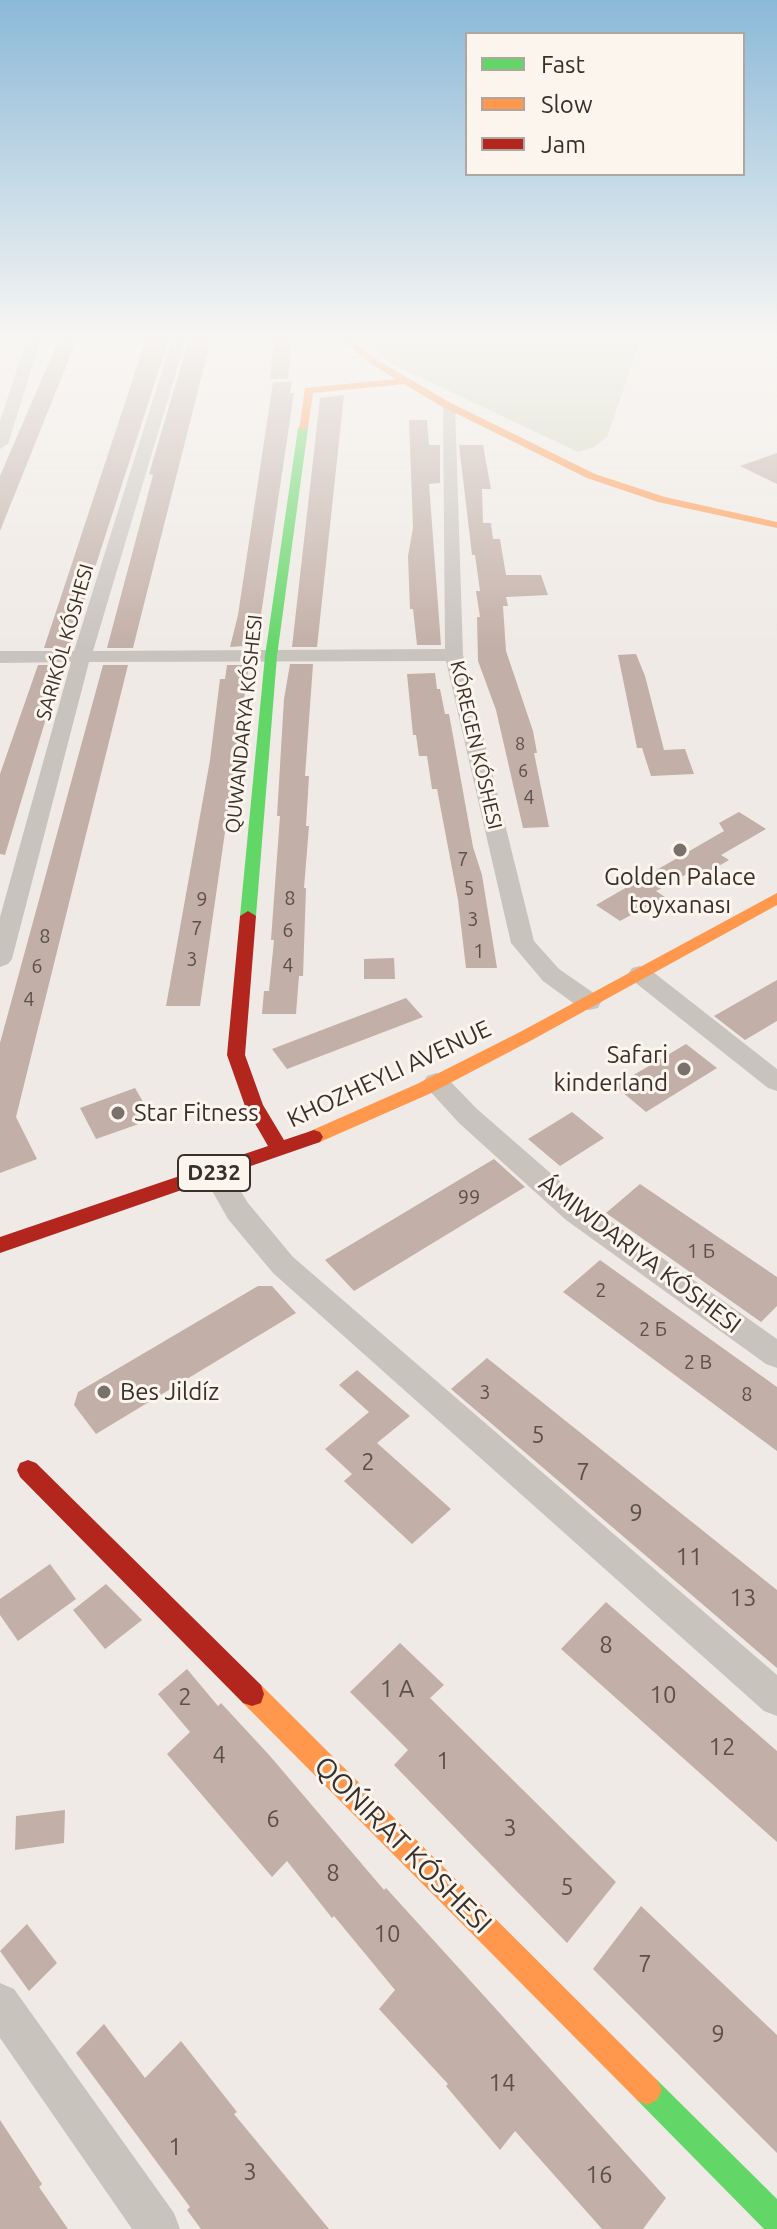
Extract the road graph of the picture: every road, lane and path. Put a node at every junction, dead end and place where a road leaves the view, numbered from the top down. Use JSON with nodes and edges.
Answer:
{"nodes":[{"id":1,"x":147,"y":443,"type":"edge"},
{"id":2,"x":301,"y":443,"type":"edge"},
{"id":3,"x":451,"y":443,"type":"edge"},
{"id":4,"x":524,"y":443,"type":"edge"},
{"id":5,"x":777,"y":525,"type":"edge"},
{"id":6,"x":454,"y":655,"type":"junction"},
{"id":7,"x":271,"y":656,"type":"junction"},
{"id":8,"x":0,"y":657,"type":"edge"},
{"id":9,"x":81,"y":659,"type":"junction"},
{"id":10,"x":777,"y":898,"type":"edge"},
{"id":11,"x":0,"y":959,"type":"edge"},
{"id":12,"x":640,"y":974,"type":"junction"},
{"id":13,"x":589,"y":1002,"type":"junction"},
{"id":14,"x":436,"y":1082,"type":"junction"},
{"id":15,"x":777,"y":1082,"type":"edge"},
{"id":16,"x":280,"y":1150,"type":"junction"},
{"id":17,"x":215,"y":1173,"type":"junction"},
{"id":18,"x":0,"y":1245,"type":"edge"},
{"id":19,"x":777,"y":1355,"type":"edge"},
{"id":20,"x":28,"y":1470,"type":"dead end"},
{"id":21,"x":777,"y":1698,"type":"edge"},
{"id":22,"x":0,"y":2003,"type":"edge"},
{"id":23,"x":777,"y":2220,"type":"edge"},
{"id":24,"x":158,"y":2229,"type":"edge"}],
"edges":[{"from":1,"to":9,"type":"street"},
{"from":2,"to":7,"type":"street","name":"QUWANDARYA KÓSHESI"},
{"from":3,"to":6,"type":"street","name":"KÓREGEN KÓSHESI"},
{"from":4,"to":5,"type":"street"},
{"from":6,"to":7,"type":"street"},
{"from":6,"to":13,"type":"street","name":"KÓREGEN KÓSHESI"},
{"from":7,"to":9,"type":"street"},
{"from":7,"to":16,"type":"street","name":"QUWANDARYA KÓSHESI"},
{"from":8,"to":9,"type":"street"},
{"from":9,"to":11,"type":"street"},
{"from":10,"to":12,"type":"street","name":"KHOZHEYLI AVENUE","number":"D232"},
{"from":12,"to":13,"type":"street","name":"KHOZHEYLI AVENUE","number":"D232"},
{"from":12,"to":15,"type":"street"},
{"from":13,"to":14,"type":"street","name":"KHOZHEYLI AVENUE","number":"D232"},
{"from":14,"to":16,"type":"street","name":"KHOZHEYLI AVENUE","number":"D232"},
{"from":14,"to":19,"type":"street"},
{"from":16,"to":17,"type":"street","name":"KHOZHEYLI AVENUE","number":"D232"},
{"from":17,"to":18,"type":"street","name":"KHOZHEYLI AVENUE","number":"D232"},
{"from":17,"to":21,"type":"street"},
{"from":20,"to":23,"type":"street"},
{"from":22,"to":24,"type":"street"}]}
